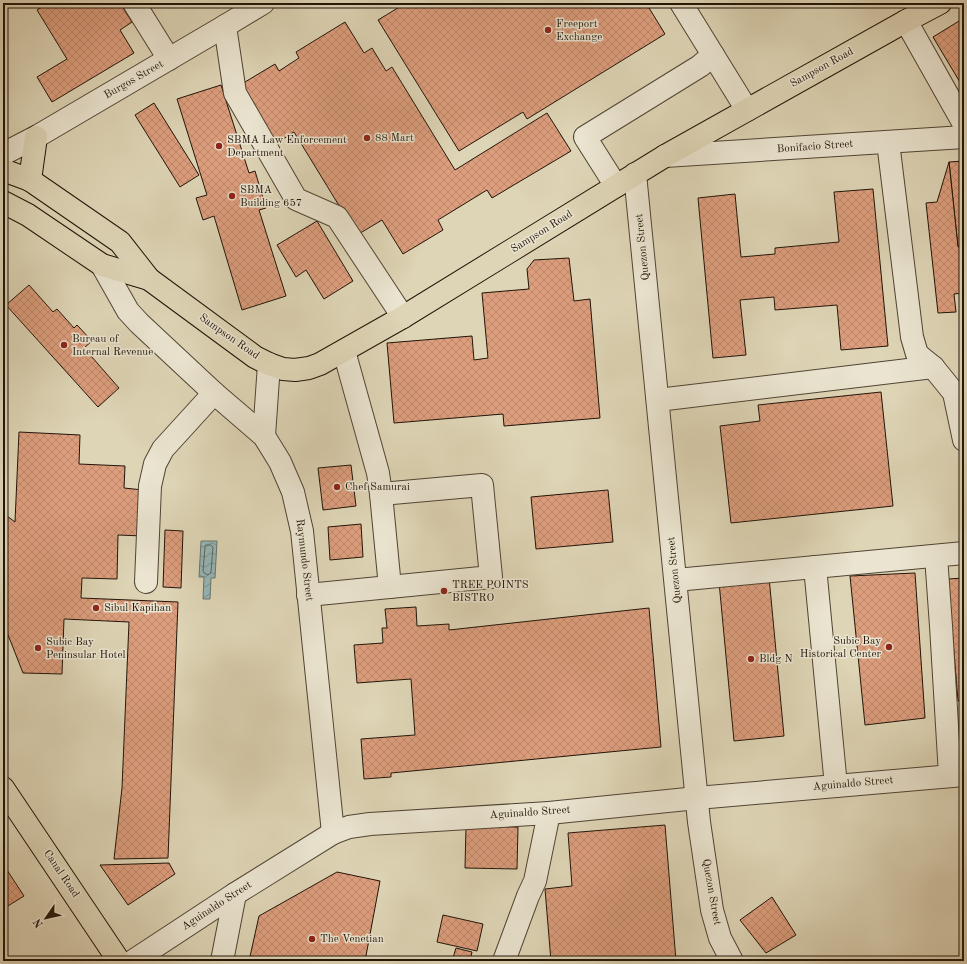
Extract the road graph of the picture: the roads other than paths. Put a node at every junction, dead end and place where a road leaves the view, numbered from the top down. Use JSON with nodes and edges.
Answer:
{"nodes":[{"id":1,"x":134,"y":3,"type":"edge"},
{"id":2,"x":263,"y":3,"type":"edge"},
{"id":3,"x":681,"y":3,"type":"edge"},
{"id":4,"x":940,"y":3,"type":"edge"},
{"id":5,"x":906,"y":21,"type":"junction"},
{"id":6,"x":225,"y":26,"type":"junction"},
{"id":7,"x":713,"y":55,"type":"junction"},
{"id":8,"x":169,"y":59,"type":"junction"},
{"id":9,"x":747,"y":110,"type":"junction"},
{"id":10,"x":964,"y":124,"type":"edge"},
{"id":11,"x":36,"y":137,"type":"junction"},
{"id":12,"x":964,"y":137,"type":"edge"},
{"id":13,"x":888,"y":142,"type":"junction"},
{"id":14,"x":3,"y":154,"type":"edge"},
{"id":15,"x":665,"y":156,"type":"junction"},
{"id":16,"x":3,"y":170,"type":"edge"},
{"id":17,"x":635,"y":174,"type":"junction"},
{"id":18,"x":30,"y":180,"type":"junction"},
{"id":19,"x":616,"y":186,"type":"junction"},
{"id":20,"x":3,"y":202,"type":"edge"},
{"id":21,"x":102,"y":265,"type":"junction"},
{"id":22,"x":149,"y":279,"type":"junction"},
{"id":23,"x":403,"y":317,"type":"junction"},
{"id":24,"x":344,"y":351,"type":"junction"},
{"id":25,"x":269,"y":364,"type":"junction"},
{"id":26,"x":933,"y":367,"type":"junction"},
{"id":27,"x":214,"y":393,"type":"junction"},
{"id":28,"x":658,"y":400,"type":"junction"},
{"id":29,"x":264,"y":436,"type":"junction"},
{"id":30,"x":964,"y":440,"type":"edge"},
{"id":31,"x":381,"y":494,"type":"junction"},
{"id":32,"x":964,"y":553,"type":"edge"},
{"id":33,"x":936,"y":556,"type":"junction"},
{"id":34,"x":815,"y":567,"type":"junction"},
{"id":35,"x":676,"y":580,"type":"junction"},
{"id":36,"x":146,"y":582,"type":"dead end"},
{"id":37,"x":390,"y":587,"type":"junction"},
{"id":38,"x":308,"y":595,"type":"junction"},
{"id":39,"x":957,"y":775,"type":"edge"},
{"id":40,"x":836,"y":786,"type":"junction"},
{"id":41,"x":3,"y":788,"type":"edge"},
{"id":42,"x":697,"y":798,"type":"junction"},
{"id":43,"x":549,"y":813,"type":"junction"},
{"id":44,"x":333,"y":833,"type":"junction"},
{"id":45,"x":236,"y":894,"type":"junction"},
{"id":46,"x":119,"y":961,"type":"edge"},
{"id":47,"x":133,"y":961,"type":"edge"},
{"id":48,"x":222,"y":961,"type":"edge"},
{"id":49,"x":504,"y":961,"type":"edge"},
{"id":50,"x":732,"y":961,"type":"edge"}],
"edges":[{"from":1,"to":8,"type":"street"},
{"from":2,"to":6,"type":"street","name":"Burgos Street"},
{"from":3,"to":7,"type":"street"},
{"from":4,"to":5,"type":"main road","name":"Sampson Road"},
{"from":5,"to":9,"type":"main road","name":"Sampson Road"},
{"from":5,"to":10,"type":"street"},
{"from":6,"to":8,"type":"street","name":"Burgos Street"},
{"from":6,"to":23,"type":"street"},
{"from":7,"to":9,"type":"street"},
{"from":7,"to":19,"type":"street"},
{"from":8,"to":11,"type":"street","name":"Burgos Street"},
{"from":9,"to":15,"type":"main road","name":"Sampson Road"},
{"from":11,"to":14,"type":"street","name":"Burgos Street"},
{"from":11,"to":18,"type":"main road"},
{"from":12,"to":13,"type":"street","name":"Bonifacio Street"},
{"from":13,"to":15,"type":"street","name":"Bonifacio Street"},
{"from":13,"to":26,"type":"street"},
{"from":15,"to":17,"type":"main road","name":"Sampson Road"},
{"from":16,"to":18,"type":"main road","name":"Sampson Road"},
{"from":17,"to":19,"type":"main road","name":"Sampson Road"},
{"from":17,"to":28,"type":"street","name":"Quezon Street"},
{"from":18,"to":22,"type":"main road","name":"Sampson Road"},
{"from":19,"to":23,"type":"main road","name":"Sampson Road"},
{"from":20,"to":21,"type":"main road","name":"Sampson Road"},
{"from":21,"to":22,"type":"main road","name":"Sampson Road"},
{"from":21,"to":27,"type":"street","name":"Raymundo Street"},
{"from":22,"to":25,"type":"main road","name":"Sampson Road"},
{"from":23,"to":24,"type":"main road","name":"Sampson Road"},
{"from":24,"to":25,"type":"main road","name":"Sampson Road"},
{"from":24,"to":31,"type":"street"},
{"from":25,"to":29,"type":"street"},
{"from":26,"to":28,"type":"street"},
{"from":26,"to":30,"type":"street"},
{"from":27,"to":29,"type":"street","name":"Raymundo Street"},
{"from":27,"to":36,"type":"street"},
{"from":28,"to":35,"type":"street","name":"Quezon Street"},
{"from":29,"to":38,"type":"street","name":"Raymundo Street"},
{"from":31,"to":37,"type":"street"},
{"from":31,"to":37,"type":"street"},
{"from":32,"to":33,"type":"street"},
{"from":33,"to":34,"type":"street"},
{"from":33,"to":39,"type":"street"},
{"from":34,"to":35,"type":"street"},
{"from":34,"to":40,"type":"street"},
{"from":35,"to":42,"type":"street","name":"Quezon Street"},
{"from":37,"to":38,"type":"street"},
{"from":38,"to":44,"type":"street","name":"Raymundo Street"},
{"from":39,"to":40,"type":"street","name":"Aguinaldo Street"},
{"from":40,"to":42,"type":"street","name":"Aguinaldo Street"},
{"from":41,"to":46,"type":"main road","name":"Canal Road"},
{"from":42,"to":43,"type":"street","name":"Aguinaldo Street"},
{"from":42,"to":50,"type":"street","name":"Quezon Street"},
{"from":43,"to":44,"type":"street","name":"Aguinaldo Street"},
{"from":43,"to":49,"type":"street"},
{"from":44,"to":45,"type":"street","name":"Aguinaldo Street"},
{"from":45,"to":47,"type":"street","name":"Aguinaldo Street"},
{"from":45,"to":48,"type":"street"}]}
